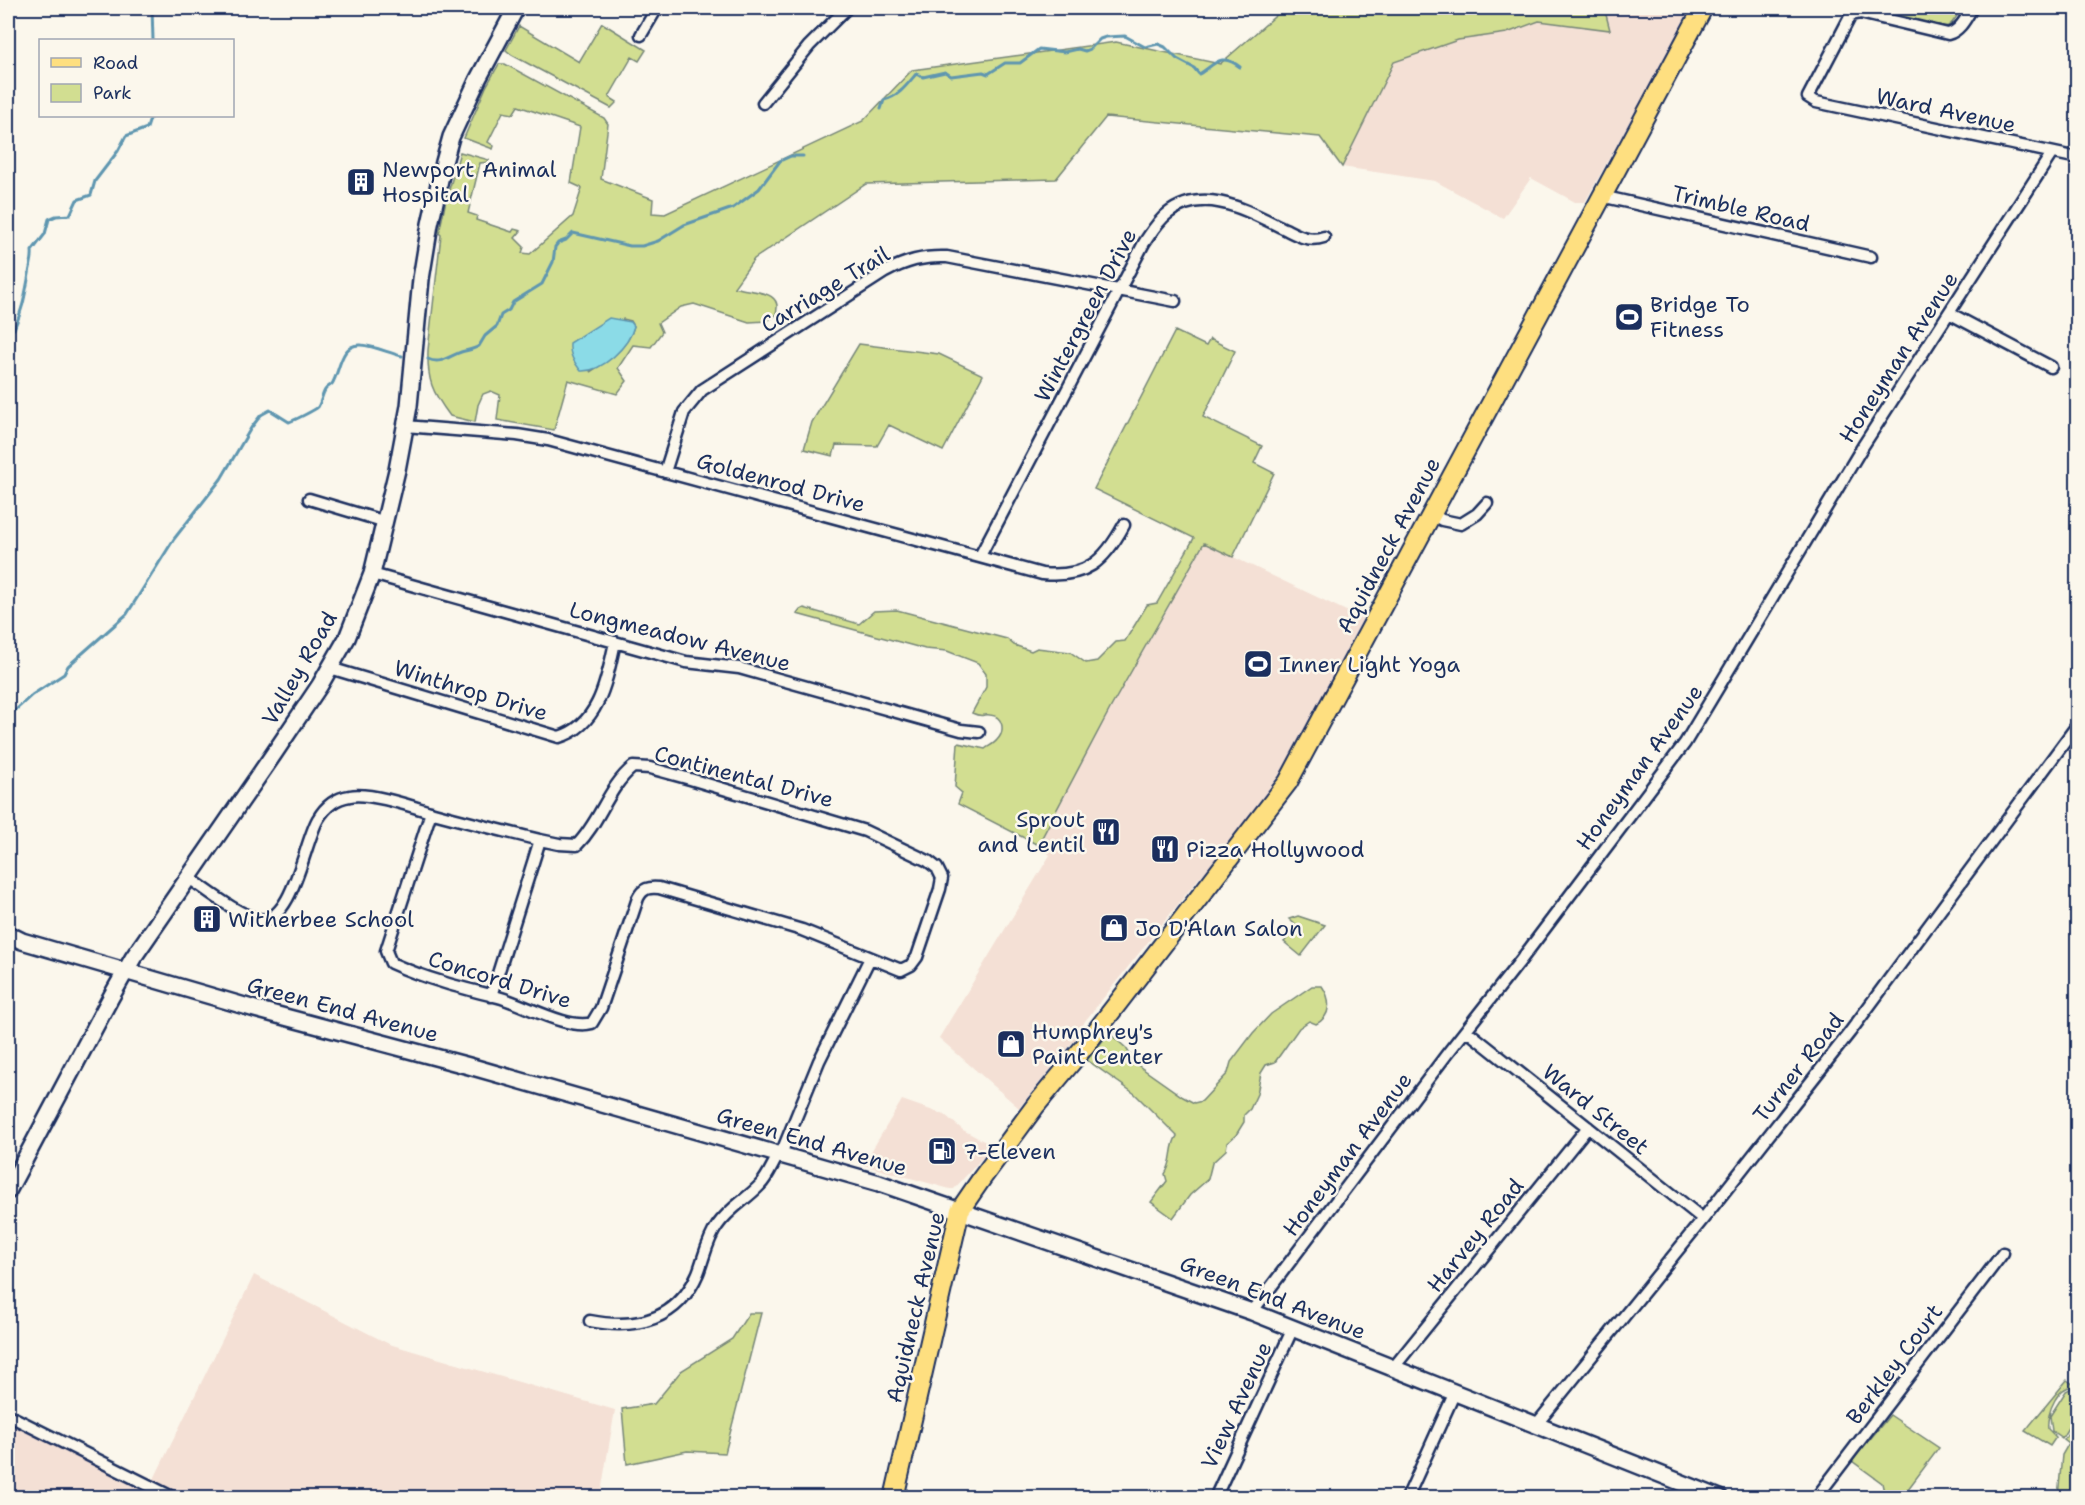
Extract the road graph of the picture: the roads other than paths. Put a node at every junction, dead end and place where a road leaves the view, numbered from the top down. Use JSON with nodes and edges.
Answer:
{"nodes":[{"id":1,"x":516,"y":8,"type":"edge"},
{"id":2,"x":657,"y":8,"type":"edge"},
{"id":3,"x":847,"y":8,"type":"edge"},
{"id":4,"x":1703,"y":8,"type":"edge"},
{"id":5,"x":1972,"y":8,"type":"edge"},
{"id":6,"x":641,"y":35,"type":"dead end"},
{"id":7,"x":763,"y":103,"type":"dead end"},
{"id":8,"x":2052,"y":153,"type":"junction"},
{"id":9,"x":2078,"y":158,"type":"edge"},
{"id":10,"x":1601,"y":196,"type":"junction"},
{"id":11,"x":1324,"y":237,"type":"dead end"},
{"id":12,"x":1871,"y":257,"type":"dead end"},
{"id":13,"x":1119,"y":291,"type":"junction"},
{"id":14,"x":1175,"y":301,"type":"dead end"},
{"id":15,"x":1949,"y":313,"type":"junction"},
{"id":16,"x":2051,"y":367,"type":"dead end"},
{"id":17,"x":405,"y":426,"type":"junction"},
{"id":18,"x":665,"y":472,"type":"junction"},
{"id":19,"x":309,"y":499,"type":"dead end"},
{"id":20,"x":1487,"y":503,"type":"dead end"},
{"id":21,"x":1431,"y":514,"type":"junction"},
{"id":22,"x":386,"y":522,"type":"junction"},
{"id":23,"x":1124,"y":525,"type":"dead end"},
{"id":24,"x":980,"y":556,"type":"junction"},
{"id":25,"x":372,"y":574,"type":"junction"},
{"id":26,"x":615,"y":642,"type":"junction"},
{"id":27,"x":330,"y":668,"type":"junction"},
{"id":28,"x":2078,"y":724,"type":"edge"},
{"id":29,"x":979,"y":732,"type":"dead end"},
{"id":30,"x":431,"y":812,"type":"junction"},
{"id":31,"x":540,"y":840,"type":"junction"},
{"id":32,"x":189,"y":878,"type":"junction"},
{"id":33,"x":8,"y":934,"type":"edge"},
{"id":34,"x":870,"y":958,"type":"junction"},
{"id":35,"x":126,"y":972,"type":"junction"},
{"id":36,"x":491,"y":996,"type":"junction"},
{"id":37,"x":1466,"y":1030,"type":"junction"},
{"id":38,"x":1588,"y":1127,"type":"junction"},
{"id":39,"x":780,"y":1154,"type":"junction"},
{"id":40,"x":8,"y":1191,"type":"edge"},
{"id":41,"x":960,"y":1210,"type":"junction"},
{"id":42,"x":1703,"y":1219,"type":"junction"},
{"id":43,"x":2003,"y":1253,"type":"dead end"},
{"id":44,"x":1252,"y":1312,"type":"junction"},
{"id":45,"x":590,"y":1321,"type":"dead end"},
{"id":46,"x":1293,"y":1328,"type":"junction"},
{"id":47,"x":1394,"y":1367,"type":"junction"},
{"id":48,"x":1455,"y":1392,"type":"junction"},
{"id":49,"x":8,"y":1414,"type":"edge"},
{"id":50,"x":1536,"y":1425,"type":"junction"},
{"id":51,"x":150,"y":1492,"type":"edge"},
{"id":52,"x":174,"y":1497,"type":"edge"},
{"id":53,"x":894,"y":1497,"type":"edge"},
{"id":54,"x":1215,"y":1497,"type":"edge"},
{"id":55,"x":1407,"y":1497,"type":"edge"},
{"id":56,"x":1720,"y":1497,"type":"edge"},
{"id":57,"x":1816,"y":1497,"type":"edge"}],
"edges":[{"from":1,"to":17,"type":"main road","name":"Valley Road"},
{"from":2,"to":6,"type":"street"},
{"from":3,"to":7,"type":"street"},
{"from":4,"to":10,"type":"main road","name":"Aquidneck Avenue"},
{"from":5,"to":8,"type":"street","name":"Ward Avenue"},
{"from":8,"to":9,"type":"street","name":"Ward Avenue"},
{"from":8,"to":15,"type":"street","name":"Honeyman Avenue"},
{"from":10,"to":12,"type":"street","name":"Trimble Road"},
{"from":10,"to":21,"type":"main road","name":"Aquidneck Avenue"},
{"from":11,"to":13,"type":"street","name":"Wintergreen Drive"},
{"from":13,"to":14,"type":"street","name":"Carriage Trail"},
{"from":13,"to":18,"type":"street","name":"Carriage Trail"},
{"from":13,"to":24,"type":"street","name":"Wintergreen Drive"},
{"from":15,"to":16,"type":"street"},
{"from":15,"to":37,"type":"street","name":"Honeyman Avenue"},
{"from":17,"to":18,"type":"street","name":"Goldenrod Drive"},
{"from":17,"to":22,"type":"main road","name":"Valley Road"},
{"from":18,"to":24,"type":"street","name":"Goldenrod Drive"},
{"from":19,"to":22,"type":"street"},
{"from":20,"to":21,"type":"street"},
{"from":21,"to":41,"type":"main road","name":"Aquidneck Avenue"},
{"from":22,"to":25,"type":"main road","name":"Valley Road"},
{"from":23,"to":24,"type":"street","name":"Goldenrod Drive"},
{"from":25,"to":26,"type":"street","name":"Longmeadow Avenue"},
{"from":25,"to":27,"type":"main road","name":"Valley Road"},
{"from":26,"to":27,"type":"street","name":"Winthrop Drive"},
{"from":26,"to":29,"type":"street","name":"Longmeadow Avenue"},
{"from":27,"to":32,"type":"main road","name":"Valley Road"},
{"from":28,"to":42,"type":"street","name":"Turner Road"},
{"from":30,"to":31,"type":"street","name":"Continental Drive"},
{"from":30,"to":32,"type":"street","name":"Continental Drive"},
{"from":30,"to":36,"type":"street","name":"Concord Drive"},
{"from":31,"to":34,"type":"street","name":"Continental Drive"},
{"from":31,"to":36,"type":"street"},
{"from":32,"to":35,"type":"main road","name":"Valley Road"},
{"from":33,"to":35,"type":"main road","name":"Green End Avenue"},
{"from":34,"to":36,"type":"street","name":"Concord Drive"},
{"from":34,"to":39,"type":"street"},
{"from":35,"to":39,"type":"main road","name":"Green End Avenue"},
{"from":35,"to":40,"type":"main road","name":"Valley Road"},
{"from":37,"to":38,"type":"street","name":"Ward Street"},
{"from":37,"to":44,"type":"street","name":"Honeyman Avenue"},
{"from":38,"to":42,"type":"street","name":"Ward Street"},
{"from":38,"to":47,"type":"street","name":"Harvey Road"},
{"from":39,"to":41,"type":"main road","name":"Green End Avenue"},
{"from":39,"to":45,"type":"street"},
{"from":41,"to":44,"type":"main road","name":"Green End Avenue"},
{"from":41,"to":53,"type":"main road","name":"Aquidneck Avenue"},
{"from":42,"to":50,"type":"street","name":"Turner Road"},
{"from":43,"to":57,"type":"street","name":"Berkley Court"},
{"from":44,"to":46,"type":"main road","name":"Green End Avenue"},
{"from":46,"to":47,"type":"main road","name":"Green End Avenue"},
{"from":46,"to":54,"type":"street","name":"View Avenue"},
{"from":47,"to":48,"type":"main road","name":"Green End Avenue"},
{"from":48,"to":50,"type":"main road","name":"Green End Avenue"},
{"from":48,"to":55,"type":"street"},
{"from":49,"to":51,"type":"street"},
{"from":50,"to":56,"type":"main road","name":"Green End Avenue"},
{"from":51,"to":52,"type":"street"}]}
